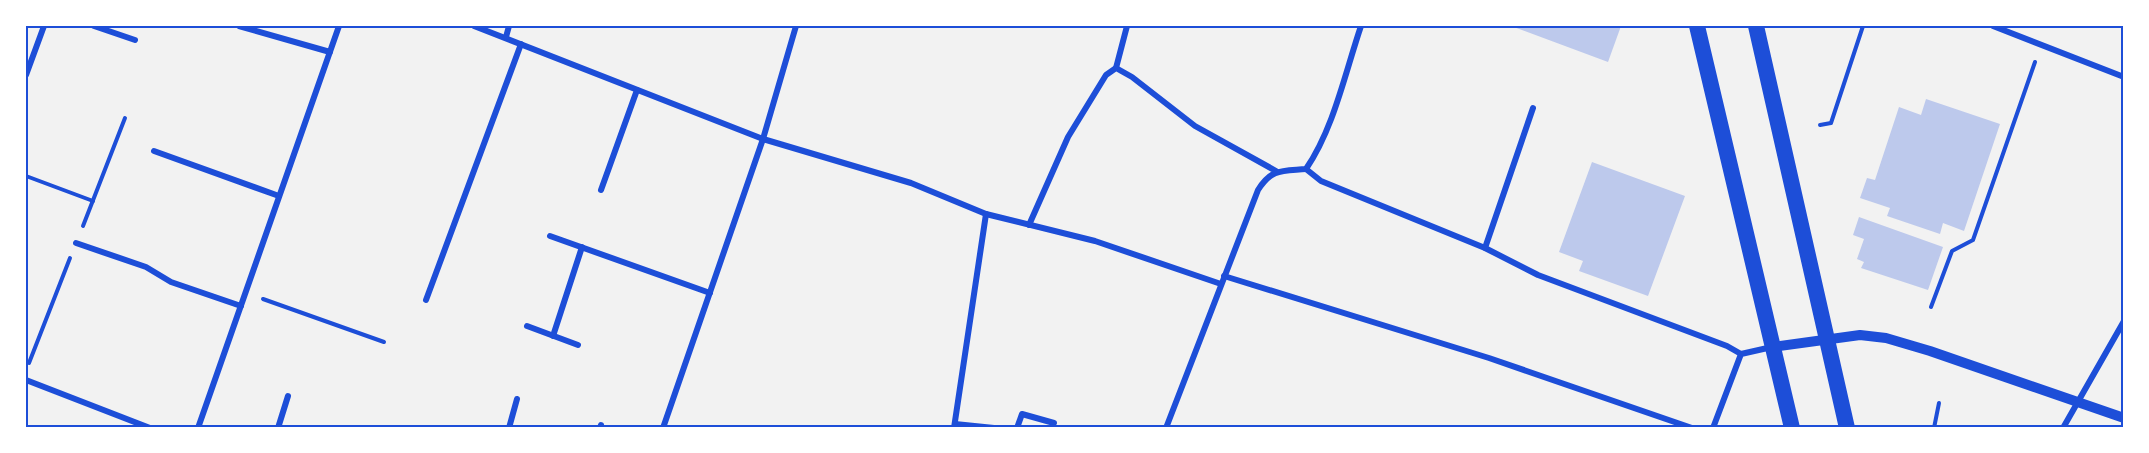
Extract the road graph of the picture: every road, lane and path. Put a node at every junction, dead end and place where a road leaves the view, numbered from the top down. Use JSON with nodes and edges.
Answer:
{"nodes":[{"id":1,"x":44,"y":26,"type":"edge"},
{"id":2,"x":94,"y":26,"type":"edge"},
{"id":3,"x":239,"y":26,"type":"edge"},
{"id":4,"x":339,"y":26,"type":"edge"},
{"id":5,"x":474,"y":26,"type":"edge"},
{"id":6,"x":509,"y":26,"type":"edge"},
{"id":7,"x":796,"y":26,"type":"edge"},
{"id":8,"x":1127,"y":26,"type":"edge"},
{"id":9,"x":1361,"y":26,"type":"edge"},
{"id":10,"x":1697,"y":26,"type":"edge"},
{"id":11,"x":1756,"y":26,"type":"edge"},
{"id":12,"x":1863,"y":26,"type":"edge"},
{"id":13,"x":1993,"y":26,"type":"edge"},
{"id":14,"x":506,"y":37,"type":"junction"},
{"id":15,"x":135,"y":40,"type":"dead end"},
{"id":16,"x":521,"y":44,"type":"junction"},
{"id":17,"x":2042,"y":44,"type":"junction"},
{"id":18,"x":330,"y":52,"type":"junction"},
{"id":19,"x":1116,"y":68,"type":"junction"},
{"id":20,"x":26,"y":75,"type":"edge"},
{"id":21,"x":2124,"y":77,"type":"edge"},
{"id":22,"x":637,"y":90,"type":"junction"},
{"id":23,"x":1533,"y":108,"type":"dead end"},
{"id":24,"x":1820,"y":125,"type":"dead end"},
{"id":25,"x":763,"y":139,"type":"junction"},
{"id":26,"x":154,"y":151,"type":"dead end"},
{"id":27,"x":1306,"y":169,"type":"junction"},
{"id":28,"x":1276,"y":171,"type":"junction"},
{"id":29,"x":26,"y":176,"type":"edge"},
{"id":30,"x":601,"y":190,"type":"dead end"},
{"id":31,"x":279,"y":196,"type":"junction"},
{"id":32,"x":93,"y":201,"type":"dead end"},
{"id":33,"x":986,"y":214,"type":"junction"},
{"id":34,"x":1029,"y":225,"type":"junction"},
{"id":35,"x":550,"y":236,"type":"dead end"},
{"id":36,"x":76,"y":243,"type":"dead end"},
{"id":37,"x":582,"y":247,"type":"junction"},
{"id":38,"x":1485,"y":248,"type":"junction"},
{"id":39,"x":1224,"y":276,"type":"junction"},
{"id":40,"x":1221,"y":284,"type":"junction"},
{"id":41,"x":246,"y":293,"type":"junction"},
{"id":42,"x":710,"y":293,"type":"junction"},
{"id":43,"x":426,"y":300,"type":"dead end"},
{"id":44,"x":241,"y":306,"type":"junction"},
{"id":45,"x":1931,"y":308,"type":"dead end"},
{"id":46,"x":2124,"y":321,"type":"edge"},
{"id":47,"x":527,"y":326,"type":"dead end"},
{"id":48,"x":553,"y":336,"type":"junction"},
{"id":49,"x":1826,"y":339,"type":"junction"},
{"id":50,"x":384,"y":342,"type":"dead end"},
{"id":51,"x":578,"y":345,"type":"dead end"},
{"id":52,"x":1773,"y":347,"type":"junction"},
{"id":53,"x":1741,"y":354,"type":"junction"},
{"id":54,"x":26,"y":380,"type":"edge"},
{"id":55,"x":288,"y":396,"type":"dead end"},
{"id":56,"x":517,"y":399,"type":"dead end"},
{"id":57,"x":2077,"y":402,"type":"junction"},
{"id":58,"x":1939,"y":403,"type":"dead end"},
{"id":59,"x":2124,"y":418,"type":"edge"},
{"id":60,"x":1054,"y":423,"type":"dead end"},
{"id":61,"x":954,"y":426,"type":"edge"},
{"id":62,"x":150,"y":428,"type":"edge"},
{"id":63,"x":198,"y":428,"type":"edge"},
{"id":64,"x":278,"y":428,"type":"edge"},
{"id":65,"x":509,"y":428,"type":"edge"},
{"id":66,"x":663,"y":428,"type":"edge"},
{"id":67,"x":994,"y":428,"type":"edge"},
{"id":68,"x":1017,"y":428,"type":"edge"},
{"id":69,"x":1166,"y":428,"type":"edge"},
{"id":70,"x":1692,"y":428,"type":"edge"},
{"id":71,"x":1713,"y":428,"type":"edge"},
{"id":72,"x":1792,"y":428,"type":"edge"},
{"id":73,"x":1846,"y":428,"type":"edge"},
{"id":74,"x":1934,"y":428,"type":"edge"},
{"id":75,"x":2063,"y":428,"type":"edge"}],
"edges":[{"from":1,"to":20,"type":"street"},
{"from":2,"to":15,"type":"street"},
{"from":3,"to":18,"type":"street"},
{"from":4,"to":18,"type":"street"},
{"from":5,"to":14,"type":"street"},
{"from":6,"to":14,"type":"street"},
{"from":7,"to":25,"type":"street"},
{"from":8,"to":19,"type":"street"},
{"from":9,"to":27,"type":"street"},
{"from":10,"to":52,"type":"highway"},
{"from":11,"to":49,"type":"highway"},
{"from":12,"to":24,"type":"path"},
{"from":13,"to":17,"type":"street"},
{"from":14,"to":16,"type":"street"},
{"from":16,"to":22,"type":"street"},
{"from":16,"to":43,"type":"street"},
{"from":17,"to":21,"type":"street"},
{"from":17,"to":45,"type":"path"},
{"from":18,"to":31,"type":"street"},
{"from":19,"to":28,"type":"street"},
{"from":19,"to":34,"type":"street"},
{"from":22,"to":25,"type":"street"},
{"from":22,"to":30,"type":"street"},
{"from":23,"to":38,"type":"street"},
{"from":25,"to":33,"type":"street"},
{"from":25,"to":42,"type":"street"},
{"from":26,"to":31,"type":"street"},
{"from":27,"to":28,"type":"street"},
{"from":27,"to":38,"type":"street"},
{"from":28,"to":39,"type":"street"},
{"from":29,"to":32,"type":"path"},
{"from":31,"to":41,"type":"street"},
{"from":33,"to":34,"type":"street"},
{"from":33,"to":61,"type":"street"},
{"from":34,"to":40,"type":"street"},
{"from":35,"to":37,"type":"street"},
{"from":36,"to":44,"type":"street"},
{"from":37,"to":42,"type":"street"},
{"from":37,"to":48,"type":"street"},
{"from":38,"to":53,"type":"street"},
{"from":39,"to":40,"type":"street"},
{"from":39,"to":70,"type":"street"},
{"from":40,"to":69,"type":"street"},
{"from":41,"to":44,"type":"street"},
{"from":41,"to":50,"type":"path"},
{"from":42,"to":66,"type":"street"},
{"from":44,"to":63,"type":"street"},
{"from":46,"to":57,"type":"street"},
{"from":47,"to":48,"type":"street"},
{"from":48,"to":51,"type":"street"},
{"from":49,"to":52,"type":"street"},
{"from":49,"to":57,"type":"street"},
{"from":49,"to":73,"type":"highway"},
{"from":52,"to":53,"type":"street"},
{"from":52,"to":72,"type":"highway"},
{"from":53,"to":71,"type":"street"},
{"from":54,"to":62,"type":"street"},
{"from":55,"to":64,"type":"street"},
{"from":56,"to":65,"type":"street"},
{"from":57,"to":59,"type":"street"},
{"from":57,"to":75,"type":"street"},
{"from":58,"to":74,"type":"path"},
{"from":60,"to":68,"type":"street"},
{"from":61,"to":67,"type":"street"}]}
